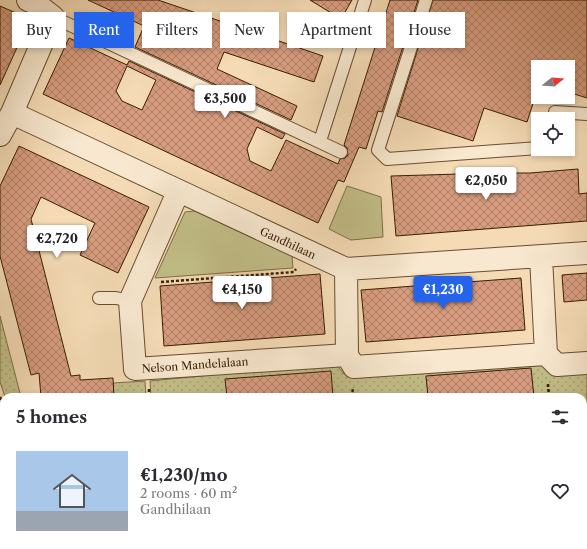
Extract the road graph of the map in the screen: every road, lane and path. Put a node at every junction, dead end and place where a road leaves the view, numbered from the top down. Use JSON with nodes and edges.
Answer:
{"nodes":[{"id":1,"x":365,"y":0,"type":"edge"},
{"id":2,"x":426,"y":0,"type":"edge"},
{"id":3,"x":33,"y":1,"type":"edge"},
{"id":4,"x":47,"y":12,"type":"edge"},
{"id":5,"x":66,"y":23,"type":"edge"},
{"id":6,"x":40,"y":48,"type":"edge"},
{"id":7,"x":12,"y":112,"type":"junction"},
{"id":8,"x":575,"y":113,"type":"edge"},
{"id":9,"x":587,"y":114,"type":"edge"},
{"id":10,"x":0,"y":135,"type":"edge"},
{"id":11,"x":320,"y":142,"type":"junction"},
{"id":12,"x":531,"y":149,"type":"edge"},
{"id":13,"x":341,"y":152,"type":"dead end"},
{"id":14,"x":178,"y":192,"type":"junction"},
{"id":15,"x":307,"y":252,"type":"junction"},
{"id":16,"x":587,"y":253,"type":"edge"},
{"id":17,"x":541,"y":257,"type":"junction"},
{"id":18,"x":346,"y":269,"type":"junction"},
{"id":19,"x":134,"y":292,"type":"junction"},
{"id":20,"x":99,"y":298,"type":"dead end"},
{"id":21,"x":546,"y":354,"type":"junction"},
{"id":22,"x":347,"y":355,"type":"junction"},
{"id":23,"x":587,"y":363,"type":"edge"}],
"edges":[{"from":1,"to":11,"type":"lane"},
{"from":2,"to":12,"type":"lane"},
{"from":3,"to":4,"type":"street"},
{"from":5,"to":11,"type":"lane"},
{"from":6,"to":7,"type":"street"},
{"from":7,"to":10,"type":"street"},
{"from":7,"to":14,"type":"street","name":"Gandhilaan"},
{"from":8,"to":9,"type":"lane"},
{"from":11,"to":13,"type":"lane"},
{"from":14,"to":15,"type":"street","name":"Gandhilaan"},
{"from":14,"to":19,"type":"street","name":"Nelson Mandelalaan"},
{"from":15,"to":18,"type":"street","name":"Gandhilaan"},
{"from":15,"to":19,"type":"path"},
{"from":16,"to":17,"type":"street","name":"Gandhilaan"},
{"from":17,"to":18,"type":"street","name":"Gandhilaan"},
{"from":17,"to":21,"type":"street"},
{"from":18,"to":22,"type":"street"},
{"from":19,"to":20,"type":"lane"},
{"from":19,"to":22,"type":"street","name":"Nelson Mandelalaan"},
{"from":21,"to":22,"type":"street"},
{"from":21,"to":23,"type":"street"}]}
